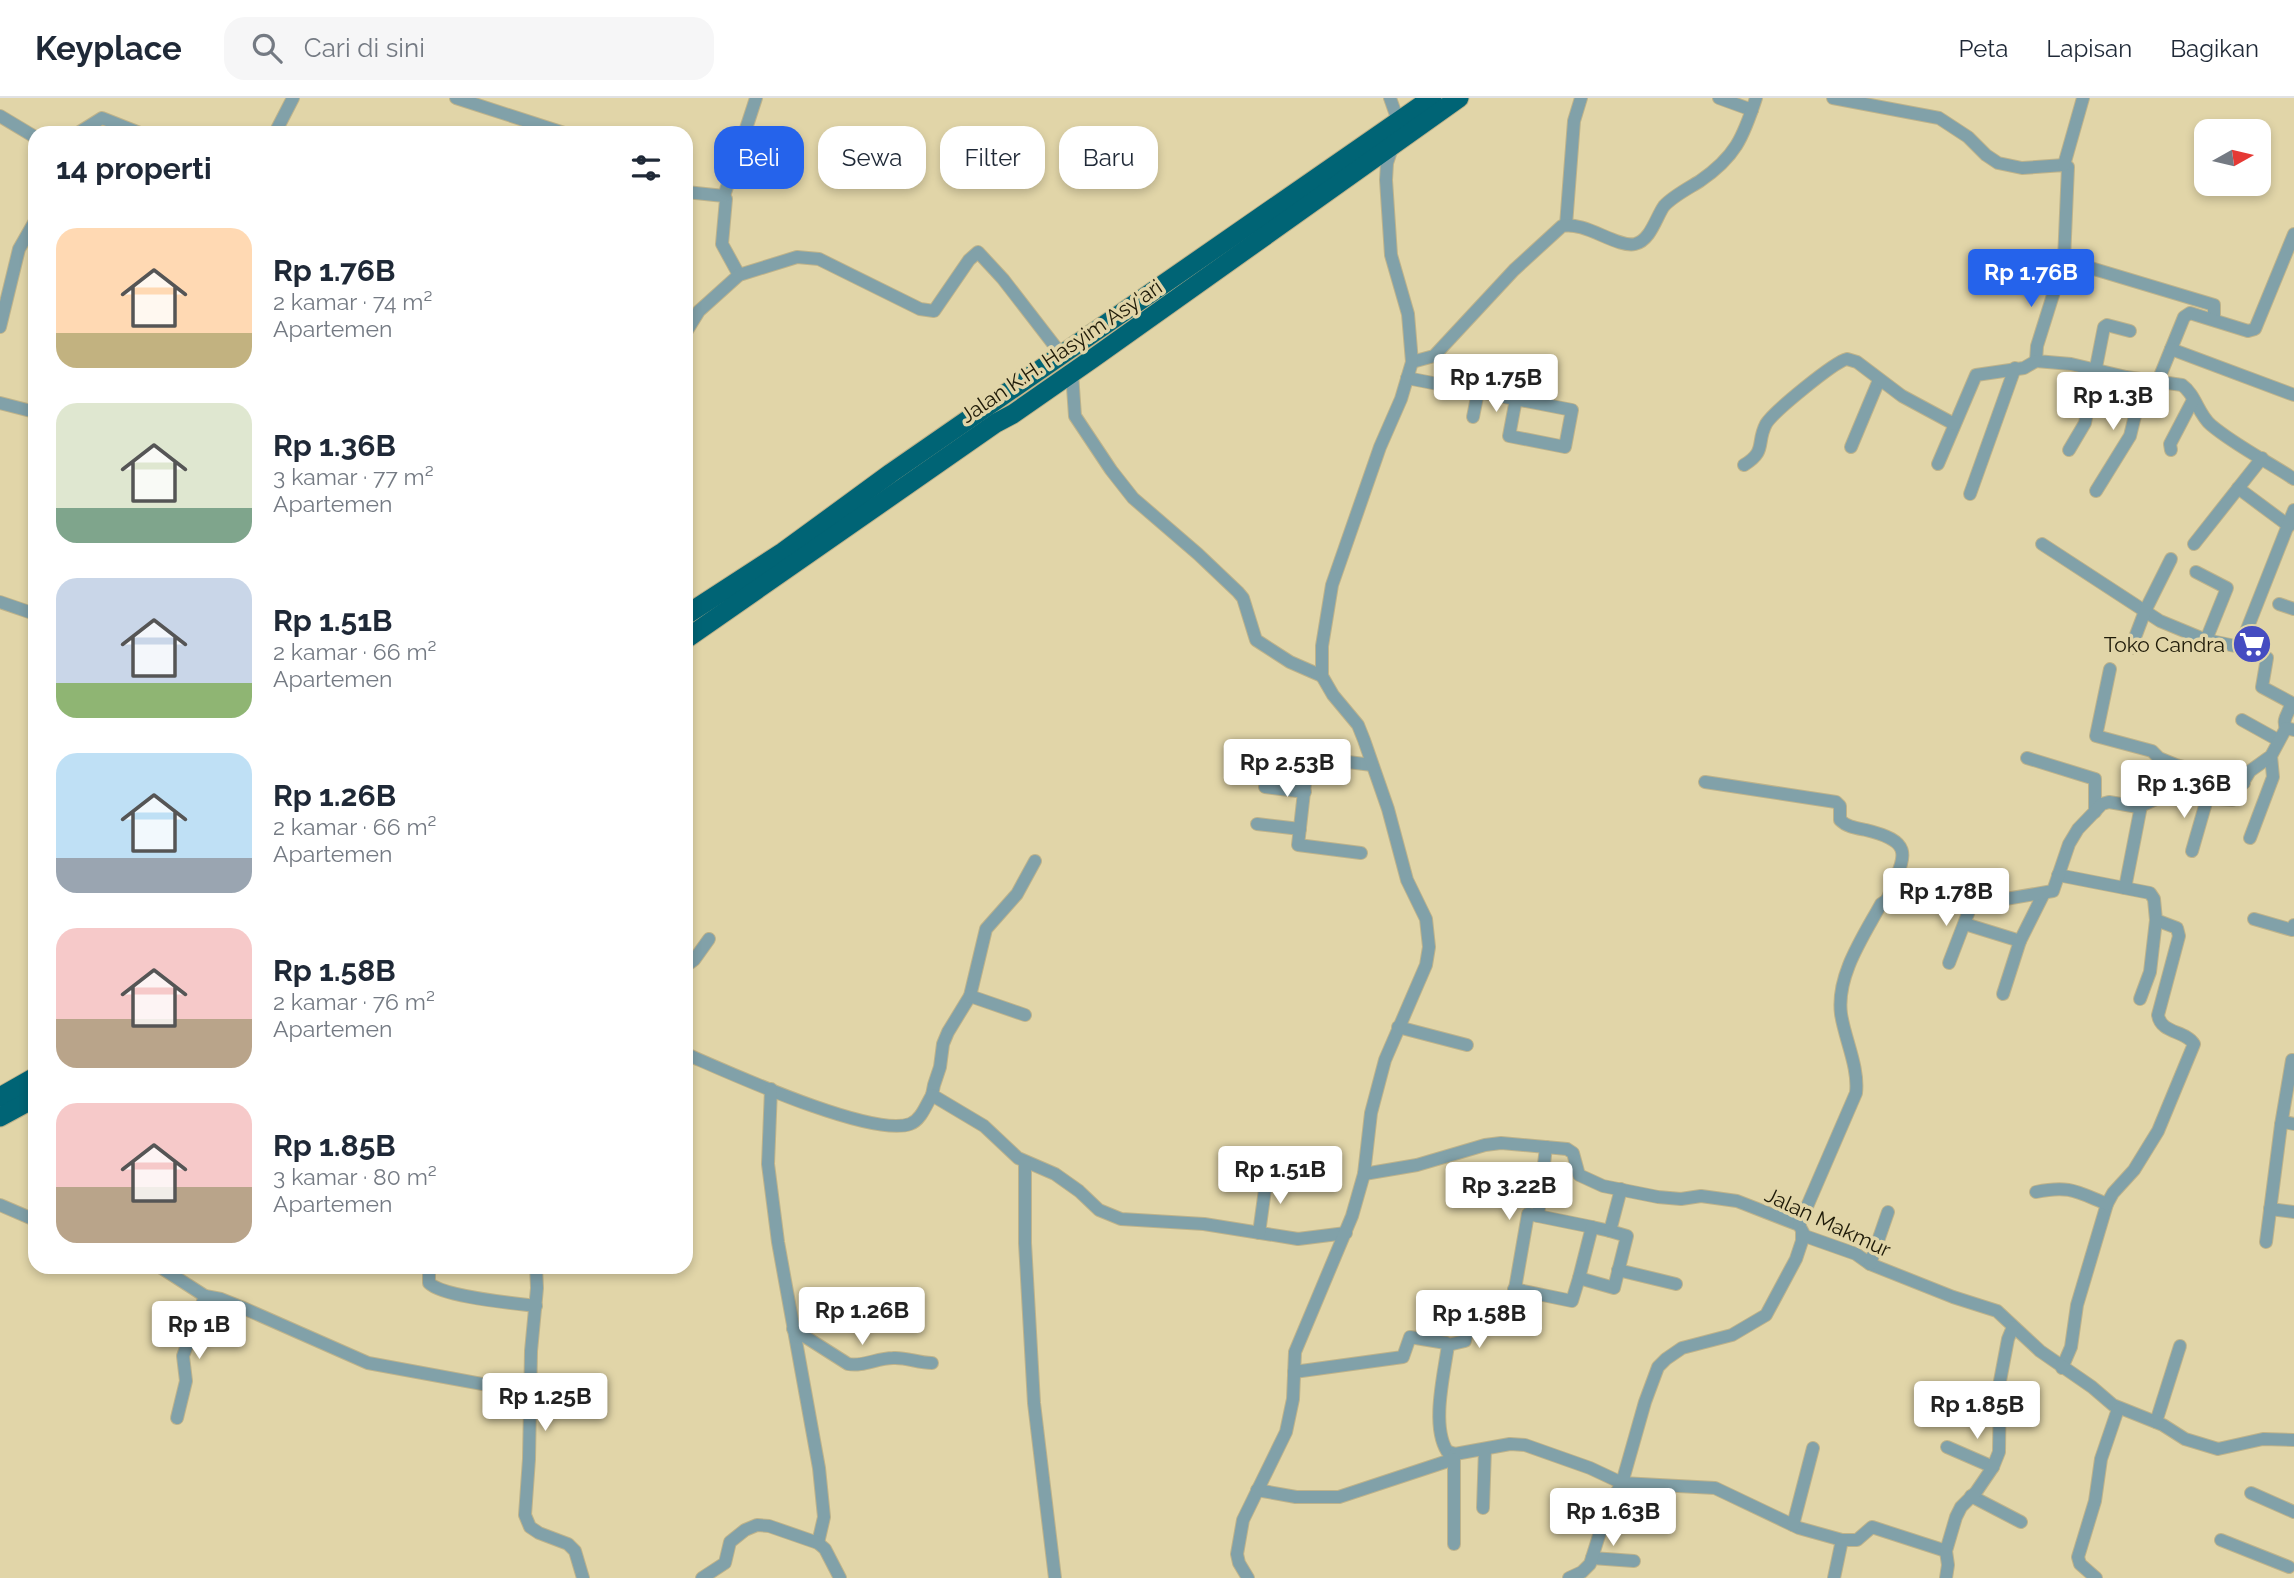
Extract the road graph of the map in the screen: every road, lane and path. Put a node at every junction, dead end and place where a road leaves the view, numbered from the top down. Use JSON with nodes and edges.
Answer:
{"nodes":[{"id":1,"x":293,"y":98,"type":"edge"},
{"id":2,"x":456,"y":98,"type":"edge"},
{"id":3,"x":756,"y":98,"type":"edge"},
{"id":4,"x":1390,"y":98,"type":"edge"},
{"id":5,"x":1432,"y":98,"type":"edge"},
{"id":6,"x":1460,"y":98,"type":"edge"},
{"id":7,"x":1581,"y":98,"type":"edge"},
{"id":8,"x":1719,"y":98,"type":"edge"},
{"id":9,"x":1833,"y":98,"type":"edge"},
{"id":10,"x":2083,"y":98,"type":"edge"},
{"id":11,"x":1754,"y":104,"type":"edge"},
{"id":12,"x":0,"y":116,"type":"edge"},
{"id":13,"x":1396,"y":122,"type":"junction"},
{"id":14,"x":89,"y":126,"type":"edge"},
{"id":15,"x":123,"y":126,"type":"edge"},
{"id":16,"x":279,"y":126,"type":"edge"},
{"id":17,"x":542,"y":126,"type":"edge"},
{"id":18,"x":28,"y":133,"type":"edge"},
{"id":19,"x":1392,"y":148,"type":"junction"},
{"id":20,"x":2064,"y":165,"type":"junction"},
{"id":21,"x":693,"y":193,"type":"edge"},
{"id":22,"x":724,"y":196,"type":"junction"},
{"id":23,"x":1566,"y":225,"type":"junction"},
{"id":24,"x":1277,"y":229,"type":"junction"},
{"id":25,"x":28,"y":234,"type":"edge"},
{"id":26,"x":2294,"y":234,"type":"edge"},
{"id":27,"x":2064,"y":260,"type":"junction"},
{"id":28,"x":1186,"y":267,"type":"junction"},
{"id":29,"x":739,"y":275,"type":"junction"},
{"id":30,"x":1177,"y":300,"type":"junction"},
{"id":31,"x":2214,"y":319,"type":"junction"},
{"id":32,"x":693,"y":320,"type":"edge"},
{"id":33,"x":0,"y":327,"type":"edge"},
{"id":34,"x":2130,"y":331,"type":"dead end"},
{"id":35,"x":1068,"y":349,"type":"junction"},
{"id":36,"x":2171,"y":349,"type":"junction"},
{"id":37,"x":2036,"y":361,"type":"junction"},
{"id":38,"x":1412,"y":362,"type":"junction"},
{"id":39,"x":2015,"y":368,"type":"junction"},
{"id":40,"x":2096,"y":370,"type":"junction"},
{"id":41,"x":1072,"y":373,"type":"junction"},
{"id":42,"x":1408,"y":378,"type":"junction"},
{"id":43,"x":2144,"y":379,"type":"junction"},
{"id":44,"x":1879,"y":380,"type":"junction"},
{"id":45,"x":2158,"y":381,"type":"junction"},
{"id":46,"x":1478,"y":392,"type":"junction"},
{"id":47,"x":2294,"y":395,"type":"edge"},
{"id":48,"x":1516,"y":399,"type":"junction"},
{"id":49,"x":2193,"y":400,"type":"junction"},
{"id":50,"x":0,"y":403,"type":"edge"},
{"id":51,"x":28,"y":410,"type":"edge"},
{"id":52,"x":1473,"y":417,"type":"dead end"},
{"id":53,"x":1954,"y":424,"type":"junction"},
{"id":54,"x":1851,"y":447,"type":"dead end"},
{"id":55,"x":2069,"y":450,"type":"dead end"},
{"id":56,"x":2171,"y":450,"type":"dead end"},
{"id":57,"x":2262,"y":458,"type":"junction"},
{"id":58,"x":1938,"y":464,"type":"dead end"},
{"id":59,"x":1744,"y":465,"type":"dead end"},
{"id":60,"x":2294,"y":479,"type":"edge"},
{"id":61,"x":2238,"y":488,"type":"junction"},
{"id":62,"x":2096,"y":491,"type":"dead end"},
{"id":63,"x":1970,"y":494,"type":"dead end"},
{"id":64,"x":2294,"y":510,"type":"edge"},
{"id":65,"x":2289,"y":526,"type":"junction"},
{"id":66,"x":2042,"y":544,"type":"dead end"},
{"id":67,"x":2194,"y":544,"type":"dead end"},
{"id":68,"x":2171,"y":559,"type":"dead end"},
{"id":69,"x":2196,"y":572,"type":"dead end"},
{"id":70,"x":0,"y":602,"type":"edge"},
{"id":71,"x":2279,"y":604,"type":"dead end"},
{"id":72,"x":2294,"y":609,"type":"edge"},
{"id":73,"x":693,"y":610,"type":"edge"},
{"id":74,"x":2145,"y":611,"type":"junction"},
{"id":75,"x":28,"y":612,"type":"edge"},
{"id":76,"x":693,"y":634,"type":"edge"},
{"id":77,"x":2206,"y":640,"type":"junction"},
{"id":78,"x":2240,"y":647,"type":"junction"},
{"id":79,"x":2131,"y":648,"type":"dead end"},
{"id":80,"x":2110,"y":669,"type":"dead end"},
{"id":81,"x":1322,"y":676,"type":"junction"},
{"id":82,"x":2242,"y":720,"type":"dead end"},
{"id":83,"x":2290,"y":729,"type":"edge"},
{"id":84,"x":2278,"y":740,"type":"junction"},
{"id":85,"x":1268,"y":748,"type":"dead end"},
{"id":86,"x":2271,"y":756,"type":"junction"},
{"id":87,"x":1308,"y":757,"type":"junction"},
{"id":88,"x":2027,"y":758,"type":"dead end"},
{"id":89,"x":1372,"y":765,"type":"junction"},
{"id":90,"x":1705,"y":782,"type":"dead end"},
{"id":91,"x":2244,"y":783,"type":"junction"},
{"id":92,"x":1265,"y":787,"type":"dead end"},
{"id":93,"x":1304,"y":792,"type":"junction"},
{"id":94,"x":2207,"y":799,"type":"junction"},
{"id":95,"x":2141,"y":806,"type":"junction"},
{"id":96,"x":2095,"y":812,"type":"junction"},
{"id":97,"x":1257,"y":824,"type":"dead end"},
{"id":98,"x":1300,"y":829,"type":"junction"},
{"id":99,"x":2250,"y":838,"type":"dead end"},
{"id":100,"x":2192,"y":851,"type":"dead end"},
{"id":101,"x":1361,"y":853,"type":"dead end"},
{"id":102,"x":1035,"y":861,"type":"dead end"},
{"id":103,"x":2058,"y":875,"type":"junction"},
{"id":104,"x":2126,"y":888,"type":"junction"},
{"id":105,"x":2044,"y":893,"type":"junction"},
{"id":106,"x":1887,"y":900,"type":"junction"},
{"id":107,"x":1972,"y":903,"type":"junction"},
{"id":108,"x":2254,"y":919,"type":"dead end"},
{"id":109,"x":2156,"y":920,"type":"junction"},
{"id":110,"x":1965,"y":924,"type":"junction"},
{"id":111,"x":2294,"y":925,"type":"edge"},
{"id":112,"x":709,"y":939,"type":"dead end"},
{"id":113,"x":2020,"y":942,"type":"junction"},
{"id":114,"x":693,"y":961,"type":"edge"},
{"id":115,"x":1949,"y":963,"type":"dead end"},
{"id":116,"x":2003,"y":994,"type":"dead end"},
{"id":117,"x":970,"y":996,"type":"junction"},
{"id":118,"x":2140,"y":999,"type":"dead end"},
{"id":119,"x":1025,"y":1015,"type":"dead end"},
{"id":120,"x":1398,"y":1027,"type":"junction"},
{"id":121,"x":1467,"y":1045,"type":"dead end"},
{"id":122,"x":2294,"y":1045,"type":"edge"},
{"id":123,"x":693,"y":1057,"type":"edge"},
{"id":124,"x":2293,"y":1061,"type":"edge"},
{"id":125,"x":28,"y":1081,"type":"edge"},
{"id":126,"x":771,"y":1089,"type":"junction"},
{"id":127,"x":933,"y":1095,"type":"junction"},
{"id":128,"x":0,"y":1097,"type":"edge"},
{"id":129,"x":28,"y":1102,"type":"edge"},
{"id":130,"x":0,"y":1117,"type":"edge"},
{"id":131,"x":2287,"y":1124,"type":"edge"},
{"id":132,"x":1546,"y":1147,"type":"junction"},
{"id":133,"x":1025,"y":1162,"type":"junction"},
{"id":134,"x":1364,"y":1174,"type":"junction"},
{"id":135,"x":1268,"y":1175,"type":"dead end"},
{"id":136,"x":1621,"y":1189,"type":"junction"},
{"id":137,"x":2036,"y":1192,"type":"dead end"},
{"id":138,"x":2108,"y":1204,"type":"junction"},
{"id":139,"x":0,"y":1205,"type":"edge"},
{"id":140,"x":2270,"y":1209,"type":"junction"},
{"id":141,"x":1888,"y":1212,"type":"dead end"},
{"id":142,"x":2294,"y":1212,"type":"edge"},
{"id":143,"x":1538,"y":1216,"type":"junction"},
{"id":144,"x":28,"y":1217,"type":"edge"},
{"id":145,"x":1592,"y":1227,"type":"junction"},
{"id":146,"x":1800,"y":1228,"type":"junction"},
{"id":147,"x":1609,"y":1231,"type":"junction"},
{"id":148,"x":1259,"y":1233,"type":"junction"},
{"id":149,"x":1346,"y":1233,"type":"junction"},
{"id":150,"x":2266,"y":1242,"type":"dead end"},
{"id":151,"x":1870,"y":1264,"type":"junction"},
{"id":152,"x":1618,"y":1270,"type":"junction"},
{"id":153,"x":171,"y":1274,"type":"edge"},
{"id":154,"x":429,"y":1274,"type":"edge"},
{"id":155,"x":536,"y":1274,"type":"edge"},
{"id":156,"x":1579,"y":1278,"type":"junction"},
{"id":157,"x":1676,"y":1284,"type":"dead end"},
{"id":158,"x":1514,"y":1289,"type":"junction"},
{"id":159,"x":205,"y":1296,"type":"junction"},
{"id":160,"x":536,"y":1306,"type":"junction"},
{"id":161,"x":1512,"y":1306,"type":"dead end"},
{"id":162,"x":1470,"y":1314,"type":"dead end"},
{"id":163,"x":2013,"y":1327,"type":"junction"},
{"id":164,"x":793,"y":1329,"type":"junction"},
{"id":165,"x":1448,"y":1345,"type":"junction"},
{"id":166,"x":2180,"y":1346,"type":"dead end"},
{"id":167,"x":932,"y":1363,"type":"dead end"},
{"id":168,"x":2062,"y":1368,"type":"junction"},
{"id":169,"x":1294,"y":1372,"type":"junction"},
{"id":170,"x":529,"y":1401,"type":"junction"},
{"id":171,"x":2118,"y":1409,"type":"junction"},
{"id":172,"x":177,"y":1418,"type":"dead end"},
{"id":173,"x":2156,"y":1422,"type":"junction"},
{"id":174,"x":2294,"y":1440,"type":"edge"},
{"id":175,"x":1947,"y":1447,"type":"dead end"},
{"id":176,"x":1813,"y":1448,"type":"dead end"},
{"id":177,"x":1485,"y":1449,"type":"junction"},
{"id":178,"x":1455,"y":1456,"type":"junction"},
{"id":179,"x":1993,"y":1467,"type":"junction"},
{"id":180,"x":1622,"y":1483,"type":"junction"},
{"id":181,"x":1257,"y":1490,"type":"junction"},
{"id":182,"x":2251,"y":1493,"type":"dead end"},
{"id":183,"x":1971,"y":1496,"type":"junction"},
{"id":184,"x":1483,"y":1508,"type":"dead end"},
{"id":185,"x":2294,"y":1512,"type":"edge"},
{"id":186,"x":2021,"y":1522,"type":"dead end"},
{"id":187,"x":1793,"y":1525,"type":"junction"},
{"id":188,"x":1842,"y":1540,"type":"junction"},
{"id":189,"x":2221,"y":1540,"type":"dead end"},
{"id":190,"x":818,"y":1543,"type":"junction"},
{"id":191,"x":1454,"y":1544,"type":"dead end"},
{"id":192,"x":1947,"y":1551,"type":"junction"},
{"id":193,"x":1592,"y":1559,"type":"junction"},
{"id":194,"x":1634,"y":1561,"type":"dead end"},
{"id":195,"x":2288,"y":1569,"type":"edge"},
{"id":196,"x":583,"y":1578,"type":"edge"},
{"id":197,"x":702,"y":1578,"type":"edge"},
{"id":198,"x":840,"y":1578,"type":"edge"},
{"id":199,"x":1055,"y":1578,"type":"edge"},
{"id":200,"x":1248,"y":1578,"type":"edge"},
{"id":201,"x":1569,"y":1578,"type":"edge"},
{"id":202,"x":1835,"y":1578,"type":"edge"},
{"id":203,"x":1946,"y":1578,"type":"edge"},
{"id":204,"x":2096,"y":1578,"type":"edge"}],
"edges":[{"from":1,"to":16,"type":"street"},
{"from":2,"to":17,"type":"street"},
{"from":3,"to":22,"type":"street"},
{"from":4,"to":13,"type":"street"},
{"from":5,"to":13,"type":"highway","name":"Jalan K.H. Hasyim Asy'ari"},
{"from":6,"to":19,"type":"highway","name":"Jalan K.H. Hasyim Asy'ari"},
{"from":7,"to":23,"type":"street"},
{"from":8,"to":11,"type":"street"},
{"from":9,"to":20,"type":"street"},
{"from":10,"to":20,"type":"street"},
{"from":11,"to":23,"type":"street"},
{"from":12,"to":18,"type":"street"},
{"from":13,"to":28,"type":"highway","name":"Jalan K.H. Hasyim Asy'ari"},
{"from":14,"to":15,"type":"street"},
{"from":19,"to":24,"type":"highway","name":"Jalan K.H. Hasyim Asy'ari"},
{"from":19,"to":38,"type":"street"},
{"from":20,"to":27,"type":"street"},
{"from":21,"to":22,"type":"street"},
{"from":22,"to":29,"type":"street"},
{"from":23,"to":38,"type":"street"},
{"from":24,"to":28,"type":"highway"},
{"from":24,"to":30,"type":"highway","name":"Jalan K.H. Hasyim Asy'ari"},
{"from":25,"to":33,"type":"street"},
{"from":26,"to":31,"type":"street"},
{"from":27,"to":31,"type":"street"},
{"from":27,"to":37,"type":"street"},
{"from":28,"to":35,"type":"highway","name":"Jalan K.H. Hasyim Asy'ari"},
{"from":29,"to":32,"type":"street"},
{"from":29,"to":35,"type":"street"},
{"from":30,"to":35,"type":"highway"},
{"from":30,"to":41,"type":"highway","name":"Jalan K.H. Hasyim Asy'ari"},
{"from":31,"to":36,"type":"street"},
{"from":34,"to":40,"type":"street"},
{"from":35,"to":73,"type":"highway","name":"Jalan K.H. Hasyim Asy'ari"},
{"from":36,"to":45,"type":"street"},
{"from":36,"to":47,"type":"street"},
{"from":37,"to":39,"type":"street"},
{"from":37,"to":40,"type":"street"},
{"from":38,"to":42,"type":"street"},
{"from":39,"to":53,"type":"street"},
{"from":39,"to":63,"type":"street"},
{"from":40,"to":43,"type":"street"},
{"from":40,"to":55,"type":"street"},
{"from":41,"to":76,"type":"highway","name":"Jalan K.H. Hasyim Asy'ari"},
{"from":41,"to":81,"type":"street"},
{"from":42,"to":46,"type":"street"},
{"from":42,"to":81,"type":"street"},
{"from":43,"to":45,"type":"street"},
{"from":43,"to":62,"type":"street"},
{"from":44,"to":53,"type":"street"},
{"from":44,"to":54,"type":"street"},
{"from":44,"to":59,"type":"street"},
{"from":45,"to":49,"type":"street"},
{"from":46,"to":48,"type":"street"},
{"from":46,"to":52,"type":"street"},
{"from":48,"to":48,"type":"street"},
{"from":49,"to":56,"type":"street"},
{"from":49,"to":57,"type":"street"},
{"from":50,"to":51,"type":"street"},
{"from":53,"to":58,"type":"street"},
{"from":57,"to":60,"type":"street"},
{"from":57,"to":61,"type":"street"},
{"from":61,"to":65,"type":"street"},
{"from":61,"to":67,"type":"street"},
{"from":64,"to":65,"type":"street"},
{"from":65,"to":78,"type":"street"},
{"from":66,"to":74,"type":"street"},
{"from":68,"to":74,"type":"street"},
{"from":69,"to":77,"type":"street"},
{"from":70,"to":75,"type":"street"},
{"from":71,"to":72,"type":"street"},
{"from":74,"to":77,"type":"street"},
{"from":74,"to":79,"type":"street"},
{"from":77,"to":78,"type":"street"},
{"from":78,"to":83,"type":"street"},
{"from":80,"to":91,"type":"street"},
{"from":81,"to":89,"type":"street"},
{"from":82,"to":84,"type":"street"},
{"from":83,"to":84,"type":"street"},
{"from":84,"to":86,"type":"street"},
{"from":85,"to":87,"type":"street"},
{"from":86,"to":91,"type":"street"},
{"from":86,"to":99,"type":"street"},
{"from":87,"to":89,"type":"street"},
{"from":87,"to":93,"type":"street"},
{"from":88,"to":96,"type":"street"},
{"from":89,"to":120,"type":"street"},
{"from":90,"to":106,"type":"street"},
{"from":91,"to":94,"type":"street"},
{"from":92,"to":93,"type":"street"},
{"from":93,"to":98,"type":"street"},
{"from":94,"to":95,"type":"street"},
{"from":94,"to":100,"type":"street"},
{"from":95,"to":96,"type":"street"},
{"from":95,"to":104,"type":"street"},
{"from":96,"to":103,"type":"street"},
{"from":97,"to":98,"type":"street"},
{"from":98,"to":101,"type":"street"},
{"from":102,"to":117,"type":"street"},
{"from":103,"to":104,"type":"street"},
{"from":103,"to":105,"type":"street"},
{"from":104,"to":109,"type":"street"},
{"from":105,"to":107,"type":"street"},
{"from":105,"to":113,"type":"street"},
{"from":106,"to":107,"type":"street"},
{"from":106,"to":146,"type":"street"},
{"from":107,"to":110,"type":"street"},
{"from":108,"to":111,"type":"street"},
{"from":109,"to":118,"type":"street"},
{"from":109,"to":138,"type":"street"},
{"from":110,"to":113,"type":"street"},
{"from":110,"to":115,"type":"street"},
{"from":112,"to":114,"type":"street"},
{"from":113,"to":116,"type":"street"},
{"from":117,"to":119,"type":"street"},
{"from":117,"to":127,"type":"street"},
{"from":120,"to":121,"type":"street"},
{"from":120,"to":134,"type":"street"},
{"from":122,"to":124,"type":"street"},
{"from":123,"to":126,"type":"street"},
{"from":124,"to":131,"type":"street"},
{"from":125,"to":128,"type":"highway"},
{"from":126,"to":127,"type":"street"},
{"from":126,"to":164,"type":"street"},
{"from":127,"to":133,"type":"street"},
{"from":129,"to":130,"type":"highway"},
{"from":131,"to":140,"type":"street"},
{"from":132,"to":134,"type":"street","name":"Jalan Makmur"},
{"from":132,"to":136,"type":"street","name":"Jalan Makmur"},
{"from":132,"to":143,"type":"street"},
{"from":133,"to":148,"type":"street"},
{"from":133,"to":199,"type":"street"},
{"from":134,"to":149,"type":"street"},
{"from":135,"to":148,"type":"street"},
{"from":136,"to":146,"type":"street","name":"Jalan Makmur"},
{"from":136,"to":147,"type":"street"},
{"from":137,"to":138,"type":"street"},
{"from":138,"to":168,"type":"street"},
{"from":139,"to":144,"type":"street"},
{"from":140,"to":142,"type":"street"},
{"from":140,"to":150,"type":"street"},
{"from":141,"to":151,"type":"street"},
{"from":143,"to":145,"type":"street"},
{"from":143,"to":158,"type":"street"},
{"from":145,"to":147,"type":"street"},
{"from":145,"to":156,"type":"street"},
{"from":146,"to":151,"type":"street","name":"Jalan Makmur"},
{"from":146,"to":180,"type":"street"},
{"from":147,"to":152,"type":"street"},
{"from":148,"to":149,"type":"street"},
{"from":149,"to":169,"type":"street"},
{"from":151,"to":163,"type":"street","name":"Jalan Makmur"},
{"from":152,"to":156,"type":"street"},
{"from":152,"to":157,"type":"street"},
{"from":153,"to":159,"type":"street"},
{"from":154,"to":160,"type":"street"},
{"from":155,"to":160,"type":"street"},
{"from":156,"to":158,"type":"street"},
{"from":158,"to":161,"type":"street"},
{"from":159,"to":170,"type":"street"},
{"from":159,"to":172,"type":"street"},
{"from":160,"to":170,"type":"street"},
{"from":162,"to":165,"type":"street"},
{"from":163,"to":168,"type":"street","name":"Jalan Makmur"},
{"from":163,"to":179,"type":"street"},
{"from":164,"to":167,"type":"street"},
{"from":164,"to":190,"type":"street"},
{"from":165,"to":169,"type":"street"},
{"from":165,"to":178,"type":"street"},
{"from":166,"to":173,"type":"street"},
{"from":168,"to":171,"type":"street","name":"Jalan Makmur"},
{"from":169,"to":181,"type":"street"},
{"from":170,"to":196,"type":"street"},
{"from":171,"to":173,"type":"street","name":"Jalan Makmur"},
{"from":171,"to":204,"type":"street"},
{"from":173,"to":174,"type":"street","name":"Jalan Makmur"},
{"from":175,"to":179,"type":"street"},
{"from":176,"to":187,"type":"street"},
{"from":177,"to":178,"type":"street"},
{"from":177,"to":180,"type":"street"},
{"from":177,"to":184,"type":"street"},
{"from":178,"to":181,"type":"street"},
{"from":178,"to":191,"type":"street"},
{"from":179,"to":183,"type":"street"},
{"from":180,"to":187,"type":"street"},
{"from":180,"to":193,"type":"street"},
{"from":181,"to":200,"type":"street"},
{"from":182,"to":185,"type":"street"},
{"from":183,"to":186,"type":"street"},
{"from":183,"to":192,"type":"street"},
{"from":187,"to":188,"type":"street"},
{"from":188,"to":192,"type":"street"},
{"from":188,"to":202,"type":"street"},
{"from":189,"to":195,"type":"street"},
{"from":190,"to":197,"type":"street"},
{"from":190,"to":198,"type":"street"},
{"from":192,"to":203,"type":"street"},
{"from":193,"to":194,"type":"street"},
{"from":193,"to":201,"type":"street"}]}
